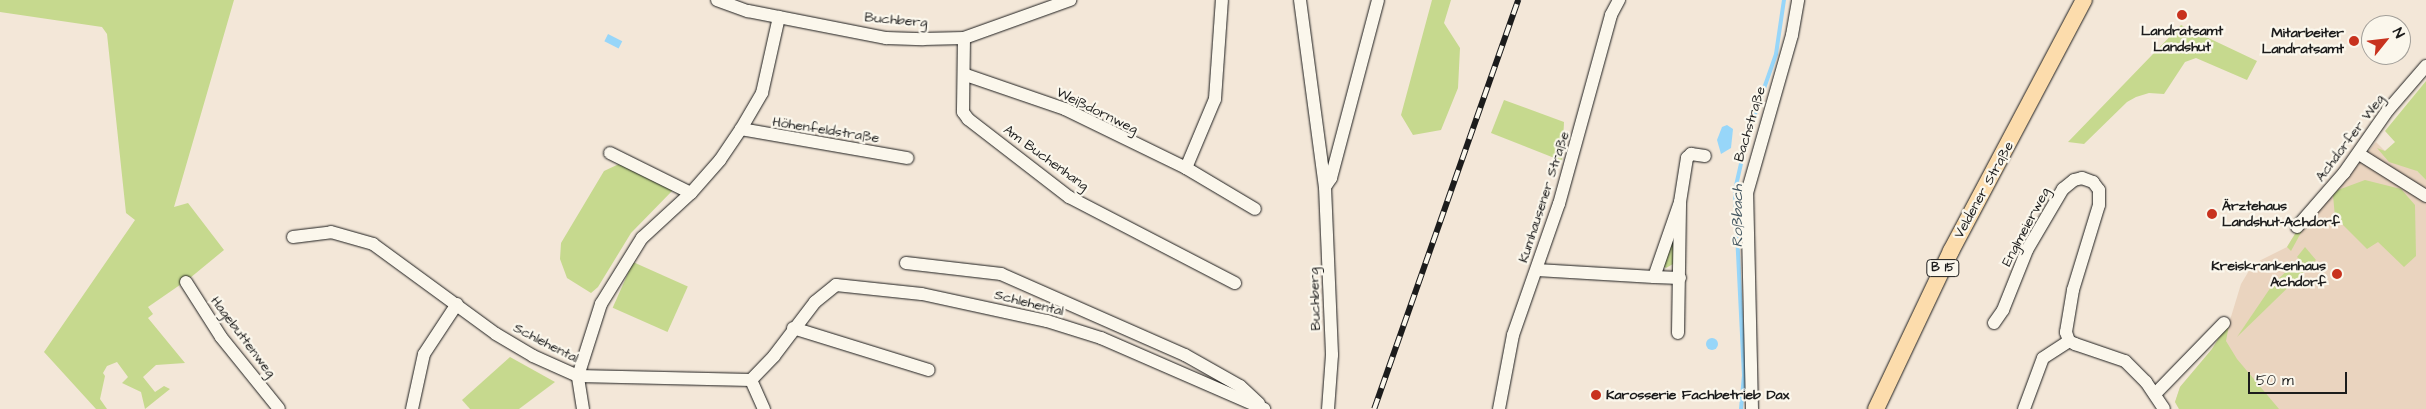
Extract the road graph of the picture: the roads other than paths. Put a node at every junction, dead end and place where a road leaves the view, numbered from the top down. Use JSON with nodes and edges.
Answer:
{"nodes":[{"id":1,"x":717,"y":0,"type":"edge"},
{"id":2,"x":1070,"y":0,"type":"edge"},
{"id":3,"x":1222,"y":0,"type":"edge"},
{"id":4,"x":1300,"y":0,"type":"edge"},
{"id":5,"x":1378,"y":0,"type":"edge"},
{"id":6,"x":1619,"y":0,"type":"edge"},
{"id":7,"x":1798,"y":0,"type":"edge"},
{"id":8,"x":2084,"y":0,"type":"edge"},
{"id":9,"x":779,"y":17,"type":"junction"},
{"id":10,"x":964,"y":38,"type":"junction"},
{"id":11,"x":2426,"y":66,"type":"edge"},
{"id":12,"x":966,"y":75,"type":"junction"},
{"id":13,"x":741,"y":129,"type":"junction"},
{"id":14,"x":610,"y":153,"type":"dead end"},
{"id":15,"x":2359,"y":154,"type":"junction"},
{"id":16,"x":1705,"y":156,"type":"dead end"},
{"id":17,"x":907,"y":158,"type":"dead end"},
{"id":18,"x":1186,"y":168,"type":"junction"},
{"id":19,"x":1325,"y":187,"type":"junction"},
{"id":20,"x":690,"y":193,"type":"junction"},
{"id":21,"x":2426,"y":196,"type":"edge"},
{"id":22,"x":1680,"y":202,"type":"junction"},
{"id":23,"x":1255,"y":209,"type":"dead end"},
{"id":24,"x":2297,"y":227,"type":"dead end"},
{"id":25,"x":293,"y":237,"type":"dead end"},
{"id":26,"x":906,"y":263,"type":"dead end"},
{"id":27,"x":1537,"y":270,"type":"junction"},
{"id":28,"x":1654,"y":277,"type":"junction"},
{"id":29,"x":1680,"y":278,"type":"junction"},
{"id":30,"x":186,"y":282,"type":"dead end"},
{"id":31,"x":1235,"y":283,"type":"dead end"},
{"id":32,"x":457,"y":304,"type":"junction"},
{"id":33,"x":1994,"y":323,"type":"dead end"},
{"id":34,"x":2224,"y":323,"type":"dead end"},
{"id":35,"x":793,"y":328,"type":"junction"},
{"id":36,"x":1678,"y":334,"type":"dead end"},
{"id":37,"x":2069,"y":341,"type":"junction"},
{"id":38,"x":929,"y":370,"type":"dead end"},
{"id":39,"x":578,"y":376,"type":"junction"},
{"id":40,"x":751,"y":380,"type":"junction"},
{"id":41,"x":2155,"y":394,"type":"junction"},
{"id":42,"x":274,"y":407,"type":"edge"},
{"id":43,"x":1497,"y":407,"type":"edge"},
{"id":44,"x":1263,"y":408,"type":"edge"},
{"id":45,"x":412,"y":409,"type":"edge"},
{"id":46,"x":583,"y":409,"type":"edge"},
{"id":47,"x":764,"y":409,"type":"edge"},
{"id":48,"x":1328,"y":409,"type":"edge"},
{"id":49,"x":1752,"y":409,"type":"edge"},
{"id":50,"x":1876,"y":409,"type":"edge"},
{"id":51,"x":2024,"y":409,"type":"edge"},
{"id":52,"x":2164,"y":409,"type":"edge"}],
"edges":[{"from":1,"to":9,"type":"street","name":"Buchberg"},
{"from":2,"to":10,"type":"street","name":"Buchberg"},
{"from":3,"to":18,"type":"street"},
{"from":4,"to":19,"type":"street","name":"Buchberg"},
{"from":5,"to":19,"type":"street","name":"Buchberg"},
{"from":6,"to":27,"type":"street","name":"Kumhausener Straße"},
{"from":7,"to":49,"type":"street","name":"Bachstraße"},
{"from":8,"to":50,"type":"main road","name":"Veldener Straße","number":"B 15"},
{"from":9,"to":10,"type":"street","name":"Buchberg"},
{"from":9,"to":13,"type":"street","name":"Höhenfeldstraße"},
{"from":10,"to":12,"type":"street","name":"Am Buchenhang"},
{"from":11,"to":15,"type":"street","name":"Achdorfer Weg"},
{"from":12,"to":18,"type":"street","name":"Weißdornweg"},
{"from":12,"to":31,"type":"street","name":"Am Buchenhang"},
{"from":13,"to":17,"type":"street","name":"Höhenfeldstraße"},
{"from":13,"to":20,"type":"street","name":"Höhenfeldstraße"},
{"from":14,"to":20,"type":"street"},
{"from":15,"to":21,"type":"street"},
{"from":15,"to":24,"type":"street","name":"Achdorfer Weg"},
{"from":16,"to":22,"type":"street"},
{"from":18,"to":23,"type":"street","name":"Weißdornweg"},
{"from":19,"to":48,"type":"street","name":"Buchberg"},
{"from":20,"to":39,"type":"street","name":"Höhenfeldstraße"},
{"from":22,"to":28,"type":"street"},
{"from":22,"to":29,"type":"street"},
{"from":25,"to":32,"type":"street","name":"Schlehental"},
{"from":26,"to":44,"type":"street","name":"Schlehental"},
{"from":27,"to":28,"type":"street"},
{"from":27,"to":43,"type":"street","name":"Kumhausener Straße"},
{"from":28,"to":29,"type":"street"},
{"from":29,"to":36,"type":"street"},
{"from":30,"to":42,"type":"street","name":"Hagebuttenweg"},
{"from":32,"to":39,"type":"street","name":"Schlehental"},
{"from":32,"to":45,"type":"street"},
{"from":33,"to":37,"type":"street","name":"Englmeierweg"},
{"from":34,"to":41,"type":"street"},
{"from":35,"to":38,"type":"street"},
{"from":35,"to":40,"type":"street","name":"Schlehental"},
{"from":35,"to":44,"type":"street","name":"Schlehental"},
{"from":37,"to":41,"type":"street"},
{"from":37,"to":51,"type":"street"},
{"from":39,"to":40,"type":"street","name":"Schlehental"},
{"from":39,"to":46,"type":"street"},
{"from":40,"to":47,"type":"street"},
{"from":41,"to":52,"type":"street"}]}
